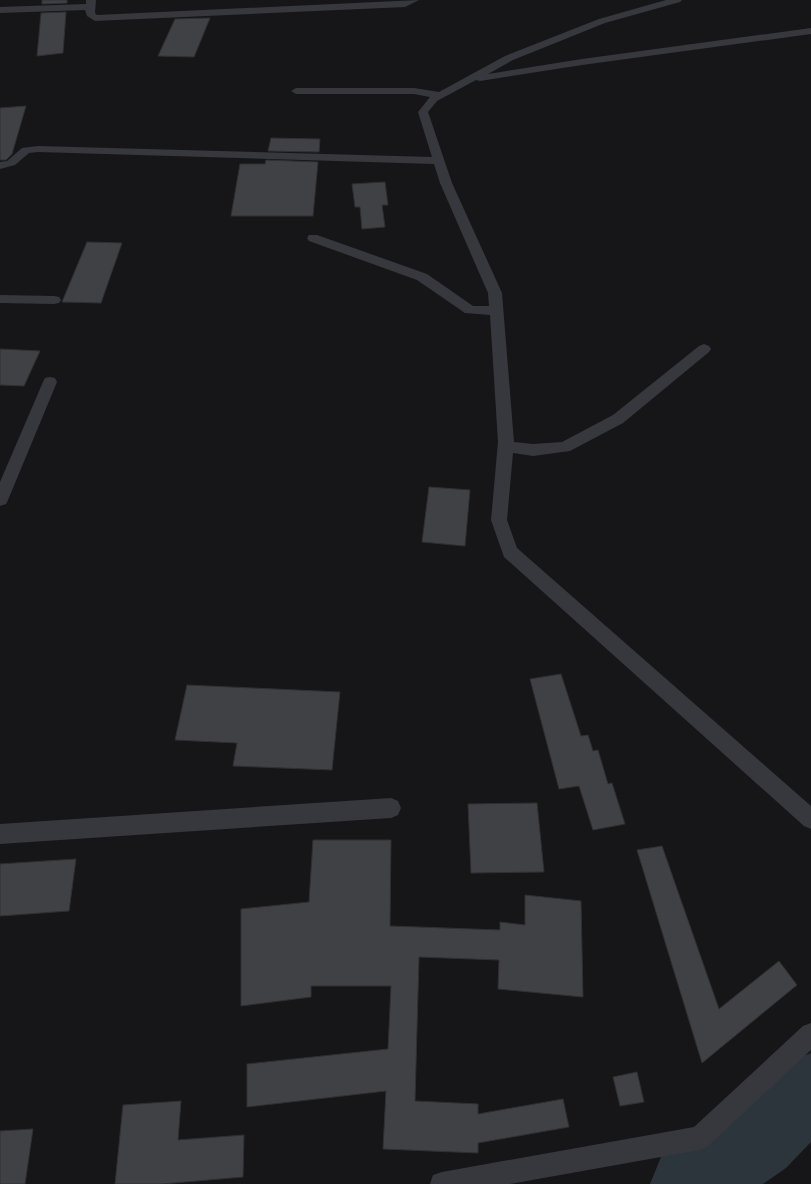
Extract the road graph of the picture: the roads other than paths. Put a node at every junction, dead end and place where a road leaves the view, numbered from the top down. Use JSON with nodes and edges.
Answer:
{"nodes":[{"id":1,"x":414,"y":0,"type":"edge"},
{"id":2,"x":677,"y":0,"type":"edge"},
{"id":3,"x":90,"y":4,"type":"edge"},
{"id":4,"x":0,"y":10,"type":"edge"},
{"id":5,"x":811,"y":31,"type":"edge"},
{"id":6,"x":468,"y":80,"type":"junction"},
{"id":7,"x":296,"y":91,"type":"dead end"},
{"id":8,"x":440,"y":95,"type":"junction"},
{"id":9,"x":439,"y":161,"type":"junction"},
{"id":10,"x":0,"y":166,"type":"edge"},
{"id":11,"x":313,"y":238,"type":"dead end"},
{"id":12,"x":0,"y":299,"type":"edge"},
{"id":13,"x":54,"y":300,"type":"dead end"},
{"id":14,"x":496,"y":310,"type":"junction"},
{"id":15,"x":704,"y":349,"type":"dead end"},
{"id":16,"x":50,"y":382,"type":"dead end"},
{"id":17,"x":506,"y":447,"type":"junction"},
{"id":18,"x":0,"y":500,"type":"edge"},
{"id":19,"x":391,"y":808,"type":"dead end"},
{"id":20,"x":811,"y":819,"type":"edge"},
{"id":21,"x":0,"y":834,"type":"edge"},
{"id":22,"x":811,"y":1034,"type":"edge"},
{"id":23,"x":442,"y":1184,"type":"edge"}],
"edges":[{"from":1,"to":3,"type":"lane"},
{"from":2,"to":6,"type":"lane"},
{"from":3,"to":4,"type":"lane"},
{"from":5,"to":6,"type":"lane"},
{"from":6,"to":8,"type":"lane"},
{"from":7,"to":8,"type":"lane"},
{"from":8,"to":9,"type":"lane"},
{"from":9,"to":10,"type":"lane"},
{"from":9,"to":14,"type":"lane"},
{"from":11,"to":14,"type":"lane"},
{"from":12,"to":13,"type":"lane"},
{"from":14,"to":17,"type":"lane"},
{"from":15,"to":17,"type":"lane"},
{"from":16,"to":18,"type":"lane"},
{"from":17,"to":20,"type":"lane"},
{"from":19,"to":21,"type":"lane"},
{"from":22,"to":23,"type":"lane"}]}
